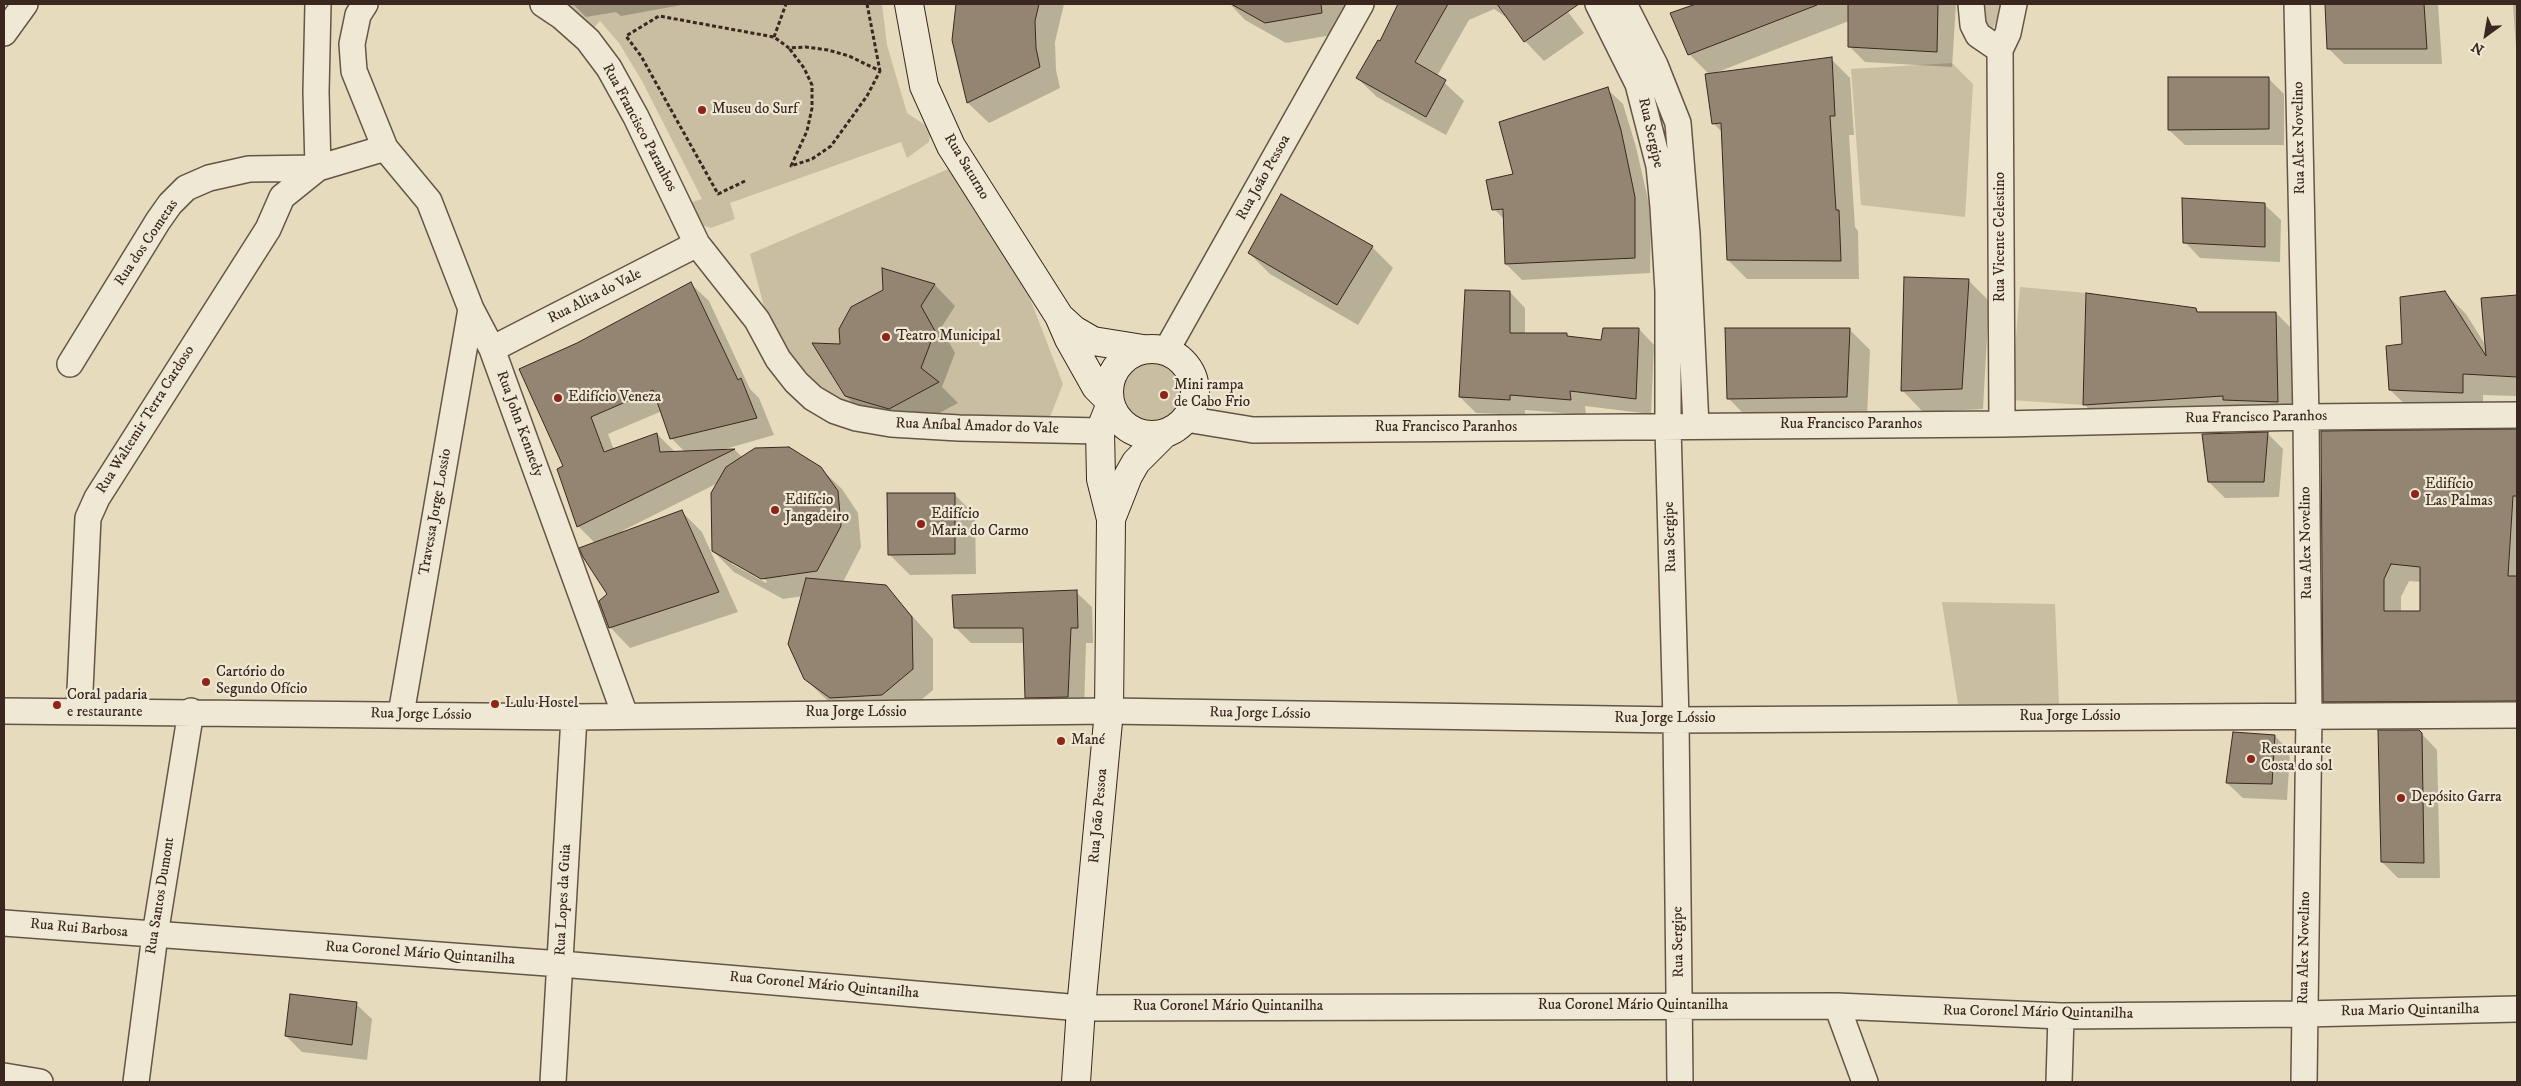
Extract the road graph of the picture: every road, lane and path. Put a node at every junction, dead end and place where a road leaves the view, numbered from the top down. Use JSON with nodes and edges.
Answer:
{"nodes":[{"id":1,"x":25,"y":4,"type":"edge"},
{"id":2,"x":318,"y":4,"type":"edge"},
{"id":3,"x":365,"y":4,"type":"edge"},
{"id":4,"x":543,"y":4,"type":"edge"},
{"id":5,"x":786,"y":4,"type":"edge"},
{"id":6,"x":867,"y":4,"type":"edge"},
{"id":7,"x":909,"y":4,"type":"edge"},
{"id":8,"x":1361,"y":4,"type":"edge"},
{"id":9,"x":1598,"y":4,"type":"edge"},
{"id":10,"x":1624,"y":4,"type":"edge"},
{"id":11,"x":1971,"y":4,"type":"edge"},
{"id":12,"x":2014,"y":4,"type":"edge"},
{"id":13,"x":2297,"y":4,"type":"edge"},
{"id":14,"x":4,"y":32,"type":"edge"},
{"id":15,"x":774,"y":36,"type":"junction"},
{"id":16,"x":789,"y":48,"type":"junction"},
{"id":17,"x":2000,"y":50,"type":"junction"},
{"id":18,"x":880,"y":71,"type":"junction"},
{"id":19,"x":1678,"y":123,"type":"junction"},
{"id":20,"x":1649,"y":130,"type":"junction"},
{"id":21,"x":385,"y":148,"type":"junction"},
{"id":22,"x":318,"y":168,"type":"junction"},
{"id":23,"x":745,"y":182,"type":"dead end"},
{"id":24,"x":697,"y":244,"type":"junction"},
{"id":25,"x":471,"y":309,"type":"junction"},
{"id":26,"x":1059,"y":316,"type":"junction"},
{"id":27,"x":492,"y":350,"type":"junction"},
{"id":28,"x":1154,"y":350,"type":"junction"},
{"id":29,"x":70,"y":364,"type":"dead end"},
{"id":30,"x":1106,"y":412,"type":"junction"},
{"id":31,"x":2517,"y":415,"type":"edge"},
{"id":32,"x":2306,"y":417,"type":"junction"},
{"id":33,"x":1186,"y":419,"type":"junction"},
{"id":34,"x":2002,"y":424,"type":"junction"},
{"id":35,"x":1668,"y":426,"type":"junction"},
{"id":36,"x":1696,"y":426,"type":"junction"},
{"id":37,"x":1164,"y":434,"type":"junction"},
{"id":38,"x":1111,"y":519,"type":"junction"},
{"id":39,"x":4,"y":711,"type":"edge"},
{"id":40,"x":191,"y":711,"type":"junction"},
{"id":41,"x":1109,"y":711,"type":"junction"},
{"id":42,"x":79,"y":712,"type":"junction"},
{"id":43,"x":401,"y":714,"type":"junction"},
{"id":44,"x":625,"y":715,"type":"junction"},
{"id":45,"x":2309,"y":715,"type":"junction"},
{"id":46,"x":2517,"y":715,"type":"edge"},
{"id":47,"x":574,"y":717,"type":"junction"},
{"id":48,"x":1676,"y":720,"type":"junction"},
{"id":49,"x":4,"y":923,"type":"edge"},
{"id":50,"x":155,"y":936,"type":"junction"},
{"id":51,"x":561,"y":964,"type":"junction"},
{"id":52,"x":1680,"y":1006,"type":"junction"},
{"id":53,"x":1837,"y":1006,"type":"junction"},
{"id":54,"x":1081,"y":1008,"type":"junction"},
{"id":55,"x":2517,"y":1009,"type":"edge"},
{"id":56,"x":2304,"y":1014,"type":"junction"},
{"id":57,"x":2061,"y":1016,"type":"junction"},
{"id":58,"x":4,"y":1076,"type":"edge"},
{"id":59,"x":40,"y":1082,"type":"edge"},
{"id":60,"x":136,"y":1082,"type":"edge"},
{"id":61,"x":553,"y":1082,"type":"edge"},
{"id":62,"x":1076,"y":1082,"type":"edge"},
{"id":63,"x":1680,"y":1082,"type":"edge"},
{"id":64,"x":1865,"y":1082,"type":"edge"},
{"id":65,"x":2059,"y":1082,"type":"edge"},
{"id":66,"x":2304,"y":1082,"type":"edge"}],
"edges":[{"from":1,"to":14,"type":"street"},
{"from":2,"to":22,"type":"street"},
{"from":3,"to":21,"type":"street"},
{"from":4,"to":24,"type":"street","name":"Rua Francisco Paranhos"},
{"from":5,"to":15,"type":"path"},
{"from":6,"to":18,"type":"path"},
{"from":7,"to":26,"type":"street","name":"Rua Saturno"},
{"from":8,"to":28,"type":"street","name":"Rua João Pessoa"},
{"from":9,"to":20,"type":"street","name":"Rua Sergipe"},
{"from":10,"to":19,"type":"street","name":"Rua Sergipe"},
{"from":11,"to":17,"type":"street"},
{"from":12,"to":17,"type":"street","name":"Rua Vicente Celestino"},
{"from":13,"to":32,"type":"street","name":"Rua Alex Novelino"},
{"from":15,"to":16,"type":"path"},
{"from":15,"to":23,"type":"path"},
{"from":16,"to":18,"type":"path"},
{"from":16,"to":18,"type":"path"},
{"from":17,"to":34,"type":"street","name":"Rua Vicente Celestino"},
{"from":19,"to":20,"type":"street"},
{"from":19,"to":36,"type":"street","name":"Rua Sergipe"},
{"from":20,"to":35,"type":"street","name":"Rua Sergipe"},
{"from":21,"to":22,"type":"street","name":"Rua Waltemir Terra Cardoso"},
{"from":21,"to":25,"type":"street","name":"Rua John Kennedy"},
{"from":22,"to":29,"type":"street","name":"Rua dos Cometas"},
{"from":22,"to":42,"type":"street","name":"Rua Waltemir Terra Cardoso"},
{"from":24,"to":27,"type":"street","name":"Rua Alita do Vale"},
{"from":24,"to":30,"type":"street","name":"Rua Aníbal Amador do Vale"},
{"from":25,"to":27,"type":"street","name":"Rua John Kennedy"},
{"from":25,"to":43,"type":"street","name":"Travessa Jorge Lossio"},
{"from":26,"to":28,"type":"street","name":"Rua Saturno"},
{"from":26,"to":30,"type":"street","name":"Rua Saturno"},
{"from":27,"to":44,"type":"street","name":"Rua John Kennedy"},
{"from":28,"to":30,"type":"street"},
{"from":28,"to":33,"type":"street"},
{"from":30,"to":37,"type":"street"},
{"from":30,"to":38,"type":"street","name":"Rua João Pessoa"},
{"from":31,"to":32,"type":"street","name":"Rua Francisco Paranhos"},
{"from":32,"to":34,"type":"street","name":"Rua Francisco Paranhos"},
{"from":32,"to":45,"type":"street","name":"Rua Alex Novelino"},
{"from":33,"to":35,"type":"street","name":"Rua Francisco Paranhos"},
{"from":33,"to":37,"type":"street"},
{"from":34,"to":36,"type":"street","name":"Rua Francisco Paranhos"},
{"from":35,"to":36,"type":"street","name":"Rua Francisco Paranhos"},
{"from":35,"to":48,"type":"street","name":"Rua Sergipe"},
{"from":37,"to":38,"type":"street","name":"Rua João Pessoa"},
{"from":38,"to":41,"type":"street","name":"Rua João Pessoa"},
{"from":39,"to":42,"type":"street","name":"Rua Jorge Lóssio"},
{"from":40,"to":42,"type":"street","name":"Rua Jorge Lóssio"},
{"from":40,"to":43,"type":"street","name":"Rua Jorge Lóssio"},
{"from":40,"to":50,"type":"street","name":"Rua Santos Dumont"},
{"from":41,"to":44,"type":"street","name":"Rua Jorge Lóssio"},
{"from":41,"to":48,"type":"street","name":"Rua Jorge Lóssio"},
{"from":41,"to":54,"type":"street","name":"Rua João Pessoa"},
{"from":43,"to":47,"type":"street","name":"Rua Jorge Lóssio"},
{"from":44,"to":47,"type":"street","name":"Rua Jorge Lóssio"},
{"from":45,"to":46,"type":"street","name":"Rua Jorge Lóssio"},
{"from":45,"to":48,"type":"street","name":"Rua Jorge Lóssio"},
{"from":45,"to":56,"type":"street","name":"Rua Alex Novelino"},
{"from":47,"to":51,"type":"street","name":"Rua Lopes da Guia"},
{"from":48,"to":52,"type":"street","name":"Rua Sergipe"},
{"from":49,"to":50,"type":"street","name":"Rua Rui Barbosa"},
{"from":50,"to":51,"type":"street","name":"Rua Coronel Mário Quintanilha"},
{"from":50,"to":60,"type":"street","name":"Rua Santos Dumont"},
{"from":51,"to":54,"type":"street","name":"Rua Coronel Mário Quintanilha"},
{"from":51,"to":61,"type":"street","name":"Rua Lopes da Guia"},
{"from":52,"to":53,"type":"street","name":"Rua Coronel Mário Quintanilha"},
{"from":52,"to":54,"type":"street","name":"Rua Coronel Mário Quintanilha"},
{"from":52,"to":63,"type":"street","name":"Rua Sergipe"},
{"from":53,"to":57,"type":"street","name":"Rua Coronel Mário Quintanilha"},
{"from":53,"to":64,"type":"street"},
{"from":54,"to":62,"type":"street","name":"Rua João Pessoa"},
{"from":55,"to":56,"type":"street","name":"Rua Mario Quintanilha"},
{"from":56,"to":57,"type":"street","name":"Rua Coronel Mário Quintanilha"},
{"from":56,"to":66,"type":"street","name":"Rua Alex Novelino"},
{"from":57,"to":65,"type":"street"},
{"from":58,"to":59,"type":"street"}]}
